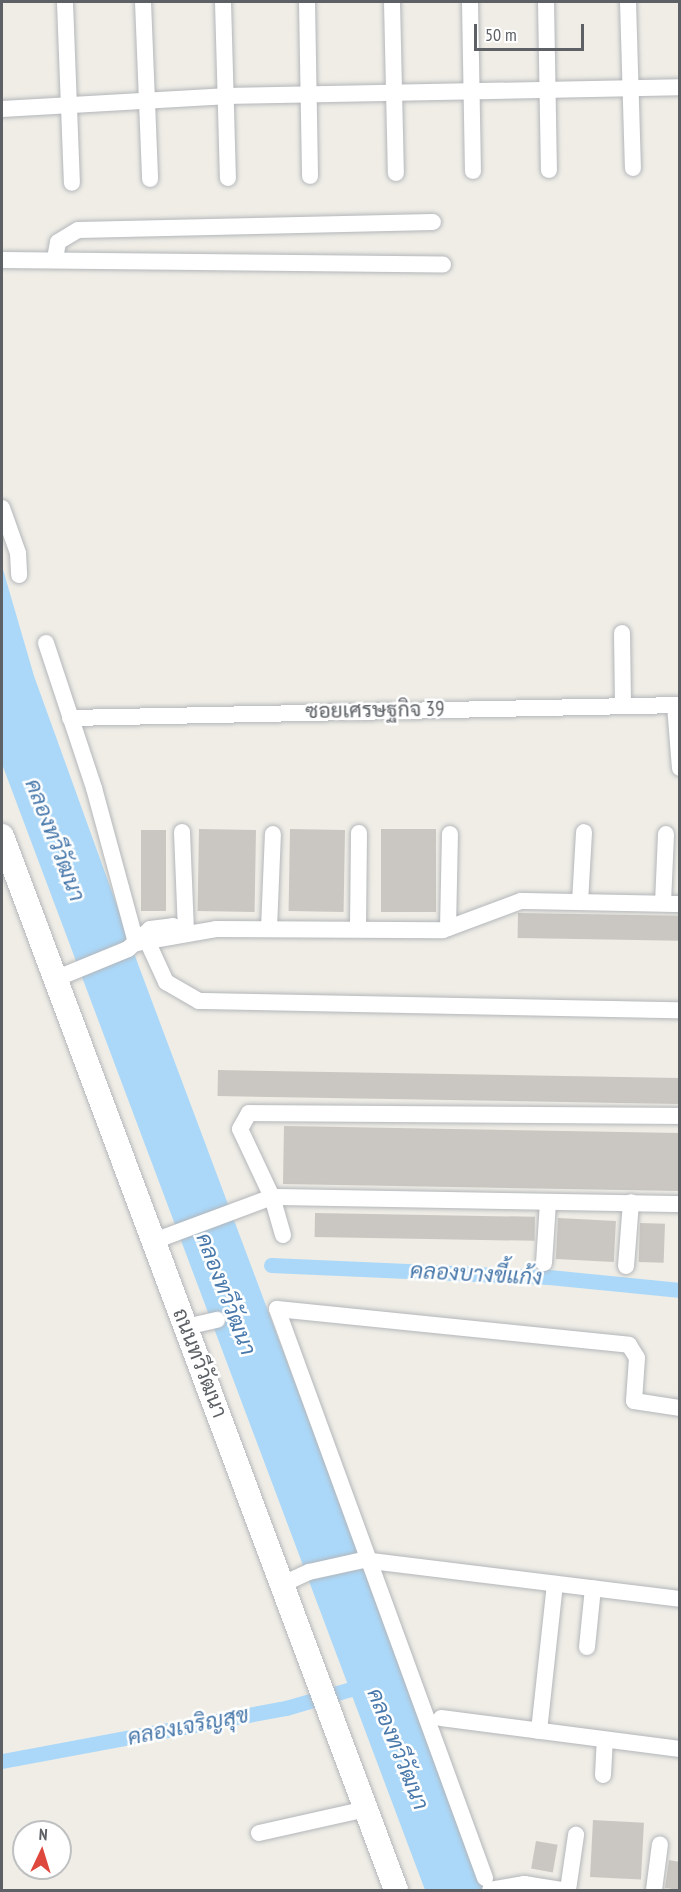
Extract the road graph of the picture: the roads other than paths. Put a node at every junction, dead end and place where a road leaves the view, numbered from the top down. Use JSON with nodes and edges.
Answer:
{"nodes":[{"id":1,"x":143,"y":2,"type":"edge"},
{"id":2,"x":223,"y":2,"type":"edge"},
{"id":3,"x":307,"y":2,"type":"edge"},
{"id":4,"x":392,"y":2,"type":"edge"},
{"id":5,"x":470,"y":2,"type":"edge"},
{"id":6,"x":546,"y":2,"type":"edge"},
{"id":7,"x":628,"y":2,"type":"edge"},
{"id":8,"x":65,"y":3,"type":"dead end"},
{"id":9,"x":680,"y":87,"type":"edge"},
{"id":10,"x":633,"y":88,"type":"junction"},
{"id":11,"x":547,"y":89,"type":"junction"},
{"id":12,"x":472,"y":90,"type":"junction"},
{"id":13,"x":393,"y":92,"type":"junction"},
{"id":14,"x":307,"y":94,"type":"junction"},
{"id":15,"x":2,"y":96,"type":"edge"},
{"id":16,"x":225,"y":96,"type":"junction"},
{"id":17,"x":147,"y":100,"type":"junction"},
{"id":18,"x":69,"y":103,"type":"junction"},
{"id":19,"x":37,"y":105,"type":"junction"},
{"id":20,"x":2,"y":109,"type":"edge"},
{"id":21,"x":633,"y":168,"type":"dead end"},
{"id":22,"x":549,"y":170,"type":"dead end"},
{"id":23,"x":473,"y":171,"type":"dead end"},
{"id":24,"x":396,"y":173,"type":"dead end"},
{"id":25,"x":310,"y":176,"type":"dead end"},
{"id":26,"x":228,"y":178,"type":"dead end"},
{"id":27,"x":150,"y":180,"type":"dead end"},
{"id":28,"x":72,"y":183,"type":"dead end"},
{"id":29,"x":433,"y":222,"type":"dead end"},
{"id":30,"x":55,"y":259,"type":"junction"},
{"id":31,"x":2,"y":260,"type":"edge"},
{"id":32,"x":443,"y":266,"type":"dead end"},
{"id":33,"x":2,"y":508,"type":"edge"},
{"id":34,"x":19,"y":574,"type":"dead end"},
{"id":35,"x":622,"y":633,"type":"dead end"},
{"id":36,"x":46,"y":643,"type":"dead end"},
{"id":37,"x":677,"y":705,"type":"edge"},
{"id":38,"x":623,"y":706,"type":"junction"},
{"id":39,"x":70,"y":718,"type":"junction"},
{"id":40,"x":680,"y":768,"type":"edge"},
{"id":41,"x":182,"y":832,"type":"dead end"},
{"id":42,"x":584,"y":832,"type":"dead end"},
{"id":43,"x":359,"y":833,"type":"dead end"},
{"id":44,"x":273,"y":834,"type":"dead end"},
{"id":45,"x":450,"y":834,"type":"dead end"},
{"id":46,"x":666,"y":834,"type":"dead end"},
{"id":47,"x":2,"y":836,"type":"edge"},
{"id":48,"x":580,"y":902,"type":"junction"},
{"id":49,"x":671,"y":904,"type":"edge"},
{"id":50,"x":269,"y":928,"type":"junction"},
{"id":51,"x":358,"y":928,"type":"junction"},
{"id":52,"x":448,"y":928,"type":"junction"},
{"id":53,"x":186,"y":933,"type":"junction"},
{"id":54,"x":138,"y":946,"type":"junction"},
{"id":55,"x":55,"y":979,"type":"junction"},
{"id":56,"x":680,"y":1010,"type":"edge"},
{"id":57,"x":680,"y":1116,"type":"edge"},
{"id":58,"x":272,"y":1197,"type":"junction"},
{"id":59,"x":548,"y":1202,"type":"junction"},
{"id":60,"x":631,"y":1202,"type":"junction"},
{"id":61,"x":680,"y":1204,"type":"edge"},
{"id":62,"x":283,"y":1235,"type":"dead end"},
{"id":63,"x":154,"y":1242,"type":"junction"},
{"id":64,"x":544,"y":1263,"type":"dead end"},
{"id":65,"x":626,"y":1266,"type":"dead end"},
{"id":66,"x":217,"y":1320,"type":"dead end"},
{"id":67,"x":186,"y":1327,"type":"junction"},
{"id":68,"x":680,"y":1408,"type":"edge"},
{"id":69,"x":365,"y":1560,"type":"junction"},
{"id":70,"x":283,"y":1584,"type":"junction"},
{"id":71,"x":555,"y":1584,"type":"junction"},
{"id":72,"x":593,"y":1588,"type":"junction"},
{"id":73,"x":680,"y":1599,"type":"edge"},
{"id":74,"x":587,"y":1647,"type":"dead end"},
{"id":75,"x":441,"y":1718,"type":"dead end"},
{"id":76,"x":539,"y":1731,"type":"junction"},
{"id":77,"x":605,"y":1740,"type":"junction"},
{"id":78,"x":680,"y":1749,"type":"edge"},
{"id":79,"x":603,"y":1775,"type":"dead end"},
{"id":80,"x":366,"y":1809,"type":"junction"},
{"id":81,"x":259,"y":1833,"type":"dead end"},
{"id":82,"x":576,"y":1835,"type":"dead end"},
{"id":83,"x":660,"y":1844,"type":"dead end"},
{"id":84,"x":487,"y":1884,"type":"edge"},
{"id":85,"x":396,"y":1890,"type":"edge"},
{"id":86,"x":562,"y":1890,"type":"edge"},
{"id":87,"x":568,"y":1890,"type":"edge"},
{"id":88,"x":654,"y":1890,"type":"edge"}],
"edges":[{"from":1,"to":17,"type":"street"},
{"from":2,"to":16,"type":"street"},
{"from":3,"to":14,"type":"street"},
{"from":4,"to":13,"type":"street"},
{"from":5,"to":12,"type":"street"},
{"from":6,"to":11,"type":"street"},
{"from":7,"to":10,"type":"street"},
{"from":8,"to":18,"type":"street"},
{"from":9,"to":10,"type":"street"},
{"from":10,"to":11,"type":"street"},
{"from":10,"to":21,"type":"street"},
{"from":11,"to":12,"type":"street"},
{"from":11,"to":22,"type":"street"},
{"from":12,"to":13,"type":"street"},
{"from":12,"to":23,"type":"street"},
{"from":13,"to":14,"type":"street"},
{"from":13,"to":24,"type":"street"},
{"from":14,"to":16,"type":"street"},
{"from":14,"to":25,"type":"street"},
{"from":15,"to":19,"type":"street"},
{"from":16,"to":17,"type":"street"},
{"from":16,"to":26,"type":"street"},
{"from":17,"to":18,"type":"street"},
{"from":17,"to":27,"type":"street"},
{"from":18,"to":19,"type":"street"},
{"from":18,"to":28,"type":"street"},
{"from":19,"to":20,"type":"street"},
{"from":29,"to":30,"type":"street"},
{"from":30,"to":31,"type":"street"},
{"from":30,"to":32,"type":"street"},
{"from":33,"to":34,"type":"street"},
{"from":35,"to":38,"type":"street"},
{"from":36,"to":39,"type":"street"},
{"from":37,"to":38,"type":"street","name":"ซอยเศรษฐกิจ 39"},
{"from":37,"to":40,"type":"street"},
{"from":38,"to":39,"type":"street","name":"ซอยเศรษฐกิจ 39"},
{"from":39,"to":54,"type":"street"},
{"from":41,"to":53,"type":"street"},
{"from":42,"to":48,"type":"street"},
{"from":43,"to":51,"type":"street"},
{"from":44,"to":50,"type":"street"},
{"from":45,"to":52,"type":"street"},
{"from":46,"to":49,"type":"street"},
{"from":47,"to":55,"type":"main road","name":"ถนนทวีวัฒนา"},
{"from":48,"to":49,"type":"street"},
{"from":48,"to":52,"type":"street"},
{"from":50,"to":51,"type":"street"},
{"from":50,"to":53,"type":"street"},
{"from":51,"to":52,"type":"street"},
{"from":53,"to":54,"type":"street"},
{"from":54,"to":55,"type":"street"},
{"from":54,"to":56,"type":"street"},
{"from":55,"to":63,"type":"main road","name":"ถนนทวีวัฒนา"},
{"from":57,"to":58,"type":"street"},
{"from":58,"to":59,"type":"street"},
{"from":58,"to":62,"type":"street"},
{"from":58,"to":63,"type":"street"},
{"from":59,"to":60,"type":"street"},
{"from":59,"to":64,"type":"street"},
{"from":60,"to":61,"type":"street"},
{"from":60,"to":65,"type":"street"},
{"from":63,"to":67,"type":"main road","name":"ถนนทวีวัฒนา"},
{"from":66,"to":67,"type":"street"},
{"from":67,"to":70,"type":"main road","name":"ถนนทวีวัฒนา"},
{"from":68,"to":69,"type":"street"},
{"from":69,"to":70,"type":"street"},
{"from":69,"to":71,"type":"street"},
{"from":69,"to":84,"type":"street"},
{"from":70,"to":80,"type":"main road","name":"ถนนทวีวัฒนา"},
{"from":71,"to":72,"type":"street"},
{"from":71,"to":76,"type":"street"},
{"from":72,"to":73,"type":"street"},
{"from":72,"to":74,"type":"street"},
{"from":75,"to":76,"type":"street"},
{"from":76,"to":77,"type":"street"},
{"from":77,"to":78,"type":"street"},
{"from":77,"to":79,"type":"street"},
{"from":80,"to":81,"type":"street"},
{"from":80,"to":85,"type":"main road","name":"ถนนทวีวัฒนา"},
{"from":82,"to":87,"type":"street"},
{"from":83,"to":88,"type":"street"},
{"from":84,"to":86,"type":"street"}]}
